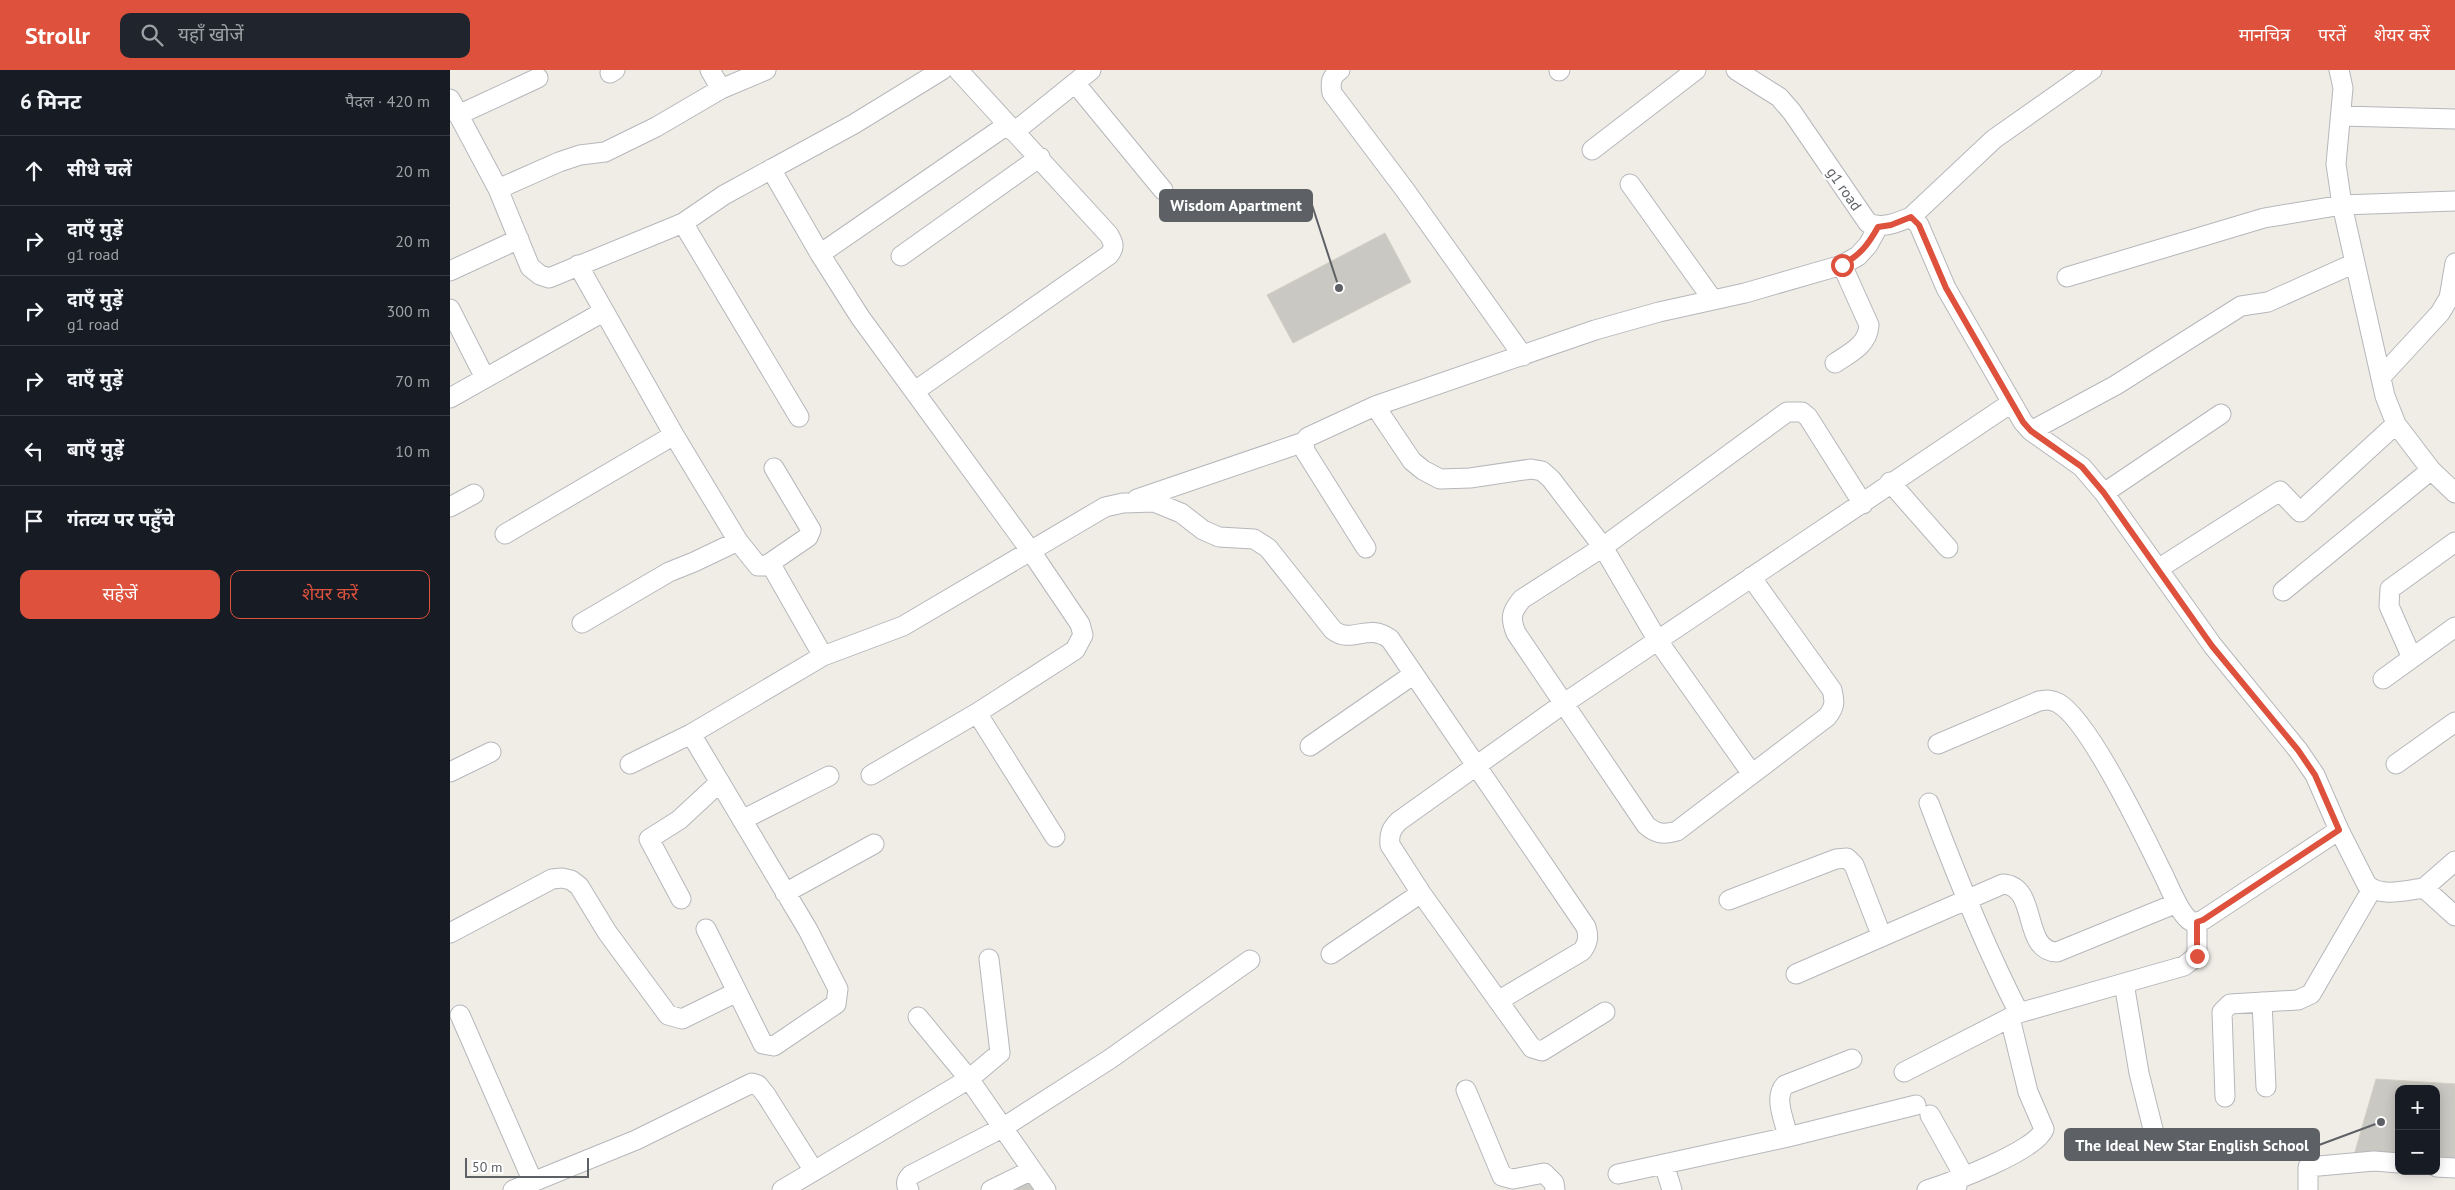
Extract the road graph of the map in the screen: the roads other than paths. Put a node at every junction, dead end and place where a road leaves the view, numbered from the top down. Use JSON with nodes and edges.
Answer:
{"nodes":[{"id":1,"x":710,"y":70,"type":"edge"},
{"id":2,"x":766,"y":70,"type":"edge"},
{"id":3,"x":942,"y":70,"type":"edge"},
{"id":4,"x":958,"y":70,"type":"edge"},
{"id":5,"x":1090,"y":70,"type":"edge"},
{"id":6,"x":1340,"y":70,"type":"edge"},
{"id":7,"x":1696,"y":70,"type":"edge"},
{"id":8,"x":1736,"y":70,"type":"edge"},
{"id":9,"x":2092,"y":70,"type":"edge"},
{"id":10,"x":2339,"y":70,"type":"edge"},
{"id":11,"x":538,"y":78,"type":"dead end"},
{"id":12,"x":1076,"y":83,"type":"junction"},
{"id":13,"x":721,"y":89,"type":"junction"},
{"id":14,"x":454,"y":107,"type":"edge"},
{"id":15,"x":2341,"y":116,"type":"junction"},
{"id":16,"x":2455,"y":119,"type":"edge"},
{"id":17,"x":1011,"y":128,"type":"junction"},
{"id":18,"x":1592,"y":150,"type":"dead end"},
{"id":19,"x":1040,"y":157,"type":"junction"},
{"id":20,"x":771,"y":169,"type":"junction"},
{"id":21,"x":1630,"y":184,"type":"dead end"},
{"id":22,"x":498,"y":189,"type":"junction"},
{"id":23,"x":1163,"y":190,"type":"dead end"},
{"id":24,"x":2455,"y":200,"type":"edge"},
{"id":25,"x":2342,"y":205,"type":"junction"},
{"id":26,"x":1911,"y":217,"type":"junction"},
{"id":27,"x":683,"y":223,"type":"junction"},
{"id":28,"x":1878,"y":227,"type":"junction"},
{"id":29,"x":519,"y":239,"type":"junction"},
{"id":30,"x":820,"y":254,"type":"junction"},
{"id":31,"x":901,"y":256,"type":"dead end"},
{"id":32,"x":2355,"y":263,"type":"junction"},
{"id":33,"x":2455,"y":263,"type":"edge"},
{"id":34,"x":578,"y":265,"type":"junction"},
{"id":35,"x":1842,"y":265,"type":"junction"},
{"id":36,"x":450,"y":271,"type":"edge"},
{"id":37,"x":2067,"y":277,"type":"dead end"},
{"id":38,"x":1713,"y":300,"type":"junction"},
{"id":39,"x":450,"y":308,"type":"edge"},
{"id":40,"x":603,"y":312,"type":"junction"},
{"id":41,"x":1523,"y":356,"type":"junction"},
{"id":42,"x":1835,"y":364,"type":"dead end"},
{"id":43,"x":2381,"y":377,"type":"junction"},
{"id":44,"x":485,"y":378,"type":"junction"},
{"id":45,"x":915,"y":391,"type":"junction"},
{"id":46,"x":450,"y":398,"type":"edge"},
{"id":47,"x":2011,"y":403,"type":"junction"},
{"id":48,"x":1375,"y":406,"type":"junction"},
{"id":49,"x":2222,"y":414,"type":"dead end"},
{"id":50,"x":799,"y":417,"type":"dead end"},
{"id":51,"x":2396,"y":424,"type":"junction"},
{"id":52,"x":2031,"y":431,"type":"junction"},
{"id":53,"x":674,"y":435,"type":"junction"},
{"id":54,"x":1304,"y":442,"type":"junction"},
{"id":55,"x":774,"y":468,"type":"dead end"},
{"id":56,"x":2431,"y":470,"type":"junction"},
{"id":57,"x":1890,"y":482,"type":"junction"},
{"id":58,"x":2104,"y":493,"type":"junction"},
{"id":59,"x":2455,"y":493,"type":"edge"},
{"id":60,"x":474,"y":494,"type":"dead end"},
{"id":61,"x":1123,"y":503,"type":"junction"},
{"id":62,"x":1863,"y":504,"type":"junction"},
{"id":63,"x":450,"y":507,"type":"edge"},
{"id":64,"x":506,"y":534,"type":"dead end"},
{"id":65,"x":738,"y":541,"type":"junction"},
{"id":66,"x":2455,"y":542,"type":"edge"},
{"id":67,"x":1603,"y":547,"type":"junction"},
{"id":68,"x":1366,"y":548,"type":"dead end"},
{"id":69,"x":1948,"y":548,"type":"dead end"},
{"id":70,"x":1030,"y":550,"type":"junction"},
{"id":71,"x":770,"y":563,"type":"junction"},
{"id":72,"x":2158,"y":569,"type":"junction"},
{"id":73,"x":1751,"y":577,"type":"junction"},
{"id":74,"x":2283,"y":591,"type":"dead end"},
{"id":75,"x":582,"y":623,"type":"dead end"},
{"id":76,"x":2455,"y":627,"type":"edge"},
{"id":77,"x":1658,"y":641,"type":"junction"},
{"id":78,"x":823,"y":656,"type":"junction"},
{"id":79,"x":2412,"y":658,"type":"junction"},
{"id":80,"x":1414,"y":674,"type":"junction"},
{"id":81,"x":2383,"y":679,"type":"dead end"},
{"id":82,"x":1563,"y":704,"type":"junction"},
{"id":83,"x":977,"y":713,"type":"junction"},
{"id":84,"x":2455,"y":722,"type":"edge"},
{"id":85,"x":691,"y":734,"type":"junction"},
{"id":86,"x":1938,"y":744,"type":"dead end"},
{"id":87,"x":1310,"y":746,"type":"dead end"},
{"id":88,"x":491,"y":752,"type":"dead end"},
{"id":89,"x":630,"y":764,"type":"dead end"},
{"id":90,"x":2396,"y":764,"type":"dead end"},
{"id":91,"x":1476,"y":766,"type":"junction"},
{"id":92,"x":450,"y":772,"type":"edge"},
{"id":93,"x":1752,"y":774,"type":"junction"},
{"id":94,"x":871,"y":775,"type":"dead end"},
{"id":95,"x":829,"y":776,"type":"dead end"},
{"id":96,"x":720,"y":782,"type":"junction"},
{"id":97,"x":1929,"y":803,"type":"dead end"},
{"id":98,"x":742,"y":820,"type":"junction"},
{"id":99,"x":2339,"y":830,"type":"junction"},
{"id":100,"x":1055,"y":837,"type":"dead end"},
{"id":101,"x":874,"y":844,"type":"dead end"},
{"id":102,"x":2455,"y":861,"type":"edge"},
{"id":103,"x":2424,"y":888,"type":"junction"},
{"id":104,"x":2372,"y":889,"type":"junction"},
{"id":105,"x":785,"y":892,"type":"junction"},
{"id":106,"x":1421,"y":893,"type":"junction"},
{"id":107,"x":681,"y":899,"type":"dead end"},
{"id":108,"x":1729,"y":900,"type":"dead end"},
{"id":109,"x":1966,"y":900,"type":"junction"},
{"id":110,"x":2177,"y":903,"type":"junction"},
{"id":111,"x":2455,"y":916,"type":"edge"},
{"id":112,"x":2197,"y":922,"type":"junction"},
{"id":113,"x":706,"y":929,"type":"dead end"},
{"id":114,"x":450,"y":932,"type":"edge"},
{"id":115,"x":1882,"y":936,"type":"junction"},
{"id":116,"x":1331,"y":954,"type":"dead end"},
{"id":117,"x":989,"y":959,"type":"dead end"},
{"id":118,"x":1250,"y":960,"type":"dead end"},
{"id":119,"x":1796,"y":974,"type":"dead end"},
{"id":120,"x":2124,"y":983,"type":"junction"},
{"id":121,"x":737,"y":992,"type":"junction"},
{"id":122,"x":1498,"y":1001,"type":"junction"},
{"id":123,"x":2262,"y":1002,"type":"junction"},
{"id":124,"x":1605,"y":1012,"type":"dead end"},
{"id":125,"x":460,"y":1015,"type":"dead end"},
{"id":126,"x":2014,"y":1015,"type":"junction"},
{"id":127,"x":918,"y":1017,"type":"dead end"},
{"id":128,"x":1852,"y":1059,"type":"dead end"},
{"id":129,"x":1904,"y":1072,"type":"dead end"},
{"id":130,"x":969,"y":1080,"type":"junction"},
{"id":131,"x":2266,"y":1087,"type":"dead end"},
{"id":132,"x":1466,"y":1090,"type":"dead end"},
{"id":133,"x":2226,"y":1097,"type":"dead end"},
{"id":134,"x":1004,"y":1127,"type":"junction"},
{"id":135,"x":1788,"y":1137,"type":"junction"},
{"id":136,"x":2156,"y":1141,"type":"dead end"},
{"id":137,"x":2395,"y":1163,"type":"edge"},
{"id":138,"x":1664,"y":1164,"type":"junction"},
{"id":139,"x":2440,"y":1167,"type":"edge"},
{"id":140,"x":2455,"y":1168,"type":"edge"},
{"id":141,"x":1032,"y":1170,"type":"junction"},
{"id":142,"x":814,"y":1171,"type":"junction"},
{"id":143,"x":1618,"y":1174,"type":"dead end"},
{"id":144,"x":1969,"y":1178,"type":"edge"},
{"id":145,"x":533,"y":1182,"type":"junction"},
{"id":146,"x":513,"y":1190,"type":"edge"},
{"id":147,"x":782,"y":1190,"type":"edge"},
{"id":148,"x":908,"y":1190,"type":"edge"},
{"id":149,"x":991,"y":1190,"type":"edge"},
{"id":150,"x":1046,"y":1190,"type":"edge"},
{"id":151,"x":1555,"y":1190,"type":"edge"},
{"id":152,"x":1672,"y":1190,"type":"edge"},
{"id":153,"x":1927,"y":1190,"type":"edge"},
{"id":154,"x":2308,"y":1190,"type":"edge"}],
"edges":[{"from":1,"to":13,"type":"street"},
{"from":2,"to":13,"type":"street"},
{"from":3,"to":20,"type":"street"},
{"from":4,"to":17,"type":"street"},
{"from":5,"to":12,"type":"street"},
{"from":6,"to":41,"type":"street"},
{"from":7,"to":18,"type":"street"},
{"from":8,"to":28,"type":"street","name":"g1 road"},
{"from":9,"to":26,"type":"street"},
{"from":10,"to":15,"type":"street"},
{"from":11,"to":14,"type":"street"},
{"from":12,"to":17,"type":"street"},
{"from":12,"to":23,"type":"street"},
{"from":13,"to":22,"type":"street"},
{"from":14,"to":22,"type":"street"},
{"from":15,"to":16,"type":"street"},
{"from":15,"to":25,"type":"street"},
{"from":17,"to":19,"type":"street"},
{"from":17,"to":30,"type":"street"},
{"from":19,"to":31,"type":"street"},
{"from":19,"to":45,"type":"street"},
{"from":20,"to":27,"type":"street"},
{"from":20,"to":30,"type":"street"},
{"from":21,"to":38,"type":"street"},
{"from":22,"to":29,"type":"street"},
{"from":24,"to":25,"type":"street"},
{"from":25,"to":32,"type":"street"},
{"from":25,"to":37,"type":"street"},
{"from":26,"to":28,"type":"street"},
{"from":26,"to":47,"type":"street"},
{"from":27,"to":34,"type":"street"},
{"from":27,"to":50,"type":"street"},
{"from":28,"to":35,"type":"street"},
{"from":29,"to":34,"type":"street"},
{"from":29,"to":36,"type":"street"},
{"from":30,"to":45,"type":"street"},
{"from":32,"to":43,"type":"street"},
{"from":32,"to":52,"type":"street"},
{"from":33,"to":43,"type":"street"},
{"from":34,"to":40,"type":"street"},
{"from":35,"to":38,"type":"street"},
{"from":35,"to":42,"type":"street"},
{"from":38,"to":41,"type":"street"},
{"from":39,"to":44,"type":"street"},
{"from":40,"to":44,"type":"street"},
{"from":40,"to":53,"type":"street"},
{"from":41,"to":48,"type":"street"},
{"from":43,"to":51,"type":"street"},
{"from":44,"to":46,"type":"street"},
{"from":45,"to":70,"type":"street"},
{"from":47,"to":52,"type":"street"},
{"from":47,"to":57,"type":"street"},
{"from":48,"to":54,"type":"street"},
{"from":48,"to":67,"type":"street"},
{"from":49,"to":58,"type":"street"},
{"from":51,"to":56,"type":"street"},
{"from":51,"to":72,"type":"street"},
{"from":52,"to":58,"type":"street"},
{"from":53,"to":64,"type":"street"},
{"from":53,"to":65,"type":"street"},
{"from":54,"to":61,"type":"street"},
{"from":54,"to":68,"type":"street"},
{"from":55,"to":71,"type":"street"},
{"from":56,"to":59,"type":"street"},
{"from":56,"to":74,"type":"street"},
{"from":57,"to":62,"type":"street"},
{"from":57,"to":69,"type":"street"},
{"from":58,"to":72,"type":"street"},
{"from":60,"to":63,"type":"street"},
{"from":61,"to":70,"type":"street"},
{"from":61,"to":80,"type":"street"},
{"from":62,"to":67,"type":"street"},
{"from":62,"to":73,"type":"street"},
{"from":65,"to":71,"type":"street"},
{"from":65,"to":75,"type":"street"},
{"from":66,"to":79,"type":"street"},
{"from":67,"to":77,"type":"street"},
{"from":67,"to":82,"type":"street"},
{"from":70,"to":78,"type":"street"},
{"from":70,"to":83,"type":"street"},
{"from":71,"to":78,"type":"street"},
{"from":72,"to":99,"type":"street"},
{"from":73,"to":77,"type":"street"},
{"from":73,"to":93,"type":"street"},
{"from":76,"to":79,"type":"street"},
{"from":77,"to":82,"type":"street"},
{"from":77,"to":93,"type":"street"},
{"from":78,"to":85,"type":"street"},
{"from":79,"to":81,"type":"street"},
{"from":80,"to":87,"type":"street"},
{"from":80,"to":91,"type":"street"},
{"from":82,"to":91,"type":"street"},
{"from":82,"to":93,"type":"street"},
{"from":83,"to":94,"type":"street"},
{"from":83,"to":100,"type":"street"},
{"from":84,"to":90,"type":"street"},
{"from":85,"to":89,"type":"street"},
{"from":85,"to":96,"type":"street"},
{"from":86,"to":110,"type":"street"},
{"from":88,"to":92,"type":"street"},
{"from":91,"to":106,"type":"street"},
{"from":91,"to":122,"type":"street"},
{"from":95,"to":98,"type":"street"},
{"from":96,"to":98,"type":"street"},
{"from":96,"to":107,"type":"street"},
{"from":97,"to":109,"type":"street"},
{"from":98,"to":105,"type":"street"},
{"from":99,"to":104,"type":"street"},
{"from":99,"to":112,"type":"street"},
{"from":101,"to":105,"type":"street"},
{"from":102,"to":103,"type":"street"},
{"from":103,"to":104,"type":"street"},
{"from":103,"to":111,"type":"street"},
{"from":104,"to":123,"type":"street"},
{"from":105,"to":121,"type":"street"},
{"from":106,"to":116,"type":"street"},
{"from":106,"to":122,"type":"street"},
{"from":108,"to":115,"type":"street"},
{"from":109,"to":110,"type":"street"},
{"from":109,"to":115,"type":"street"},
{"from":109,"to":126,"type":"street"},
{"from":110,"to":112,"type":"street"},
{"from":112,"to":120,"type":"street"},
{"from":113,"to":121,"type":"street"},
{"from":114,"to":121,"type":"street"},
{"from":115,"to":119,"type":"street"},
{"from":117,"to":130,"type":"street"},
{"from":118,"to":134,"type":"street"},
{"from":120,"to":126,"type":"street"},
{"from":120,"to":136,"type":"street"},
{"from":122,"to":124,"type":"street"},
{"from":123,"to":131,"type":"street"},
{"from":123,"to":133,"type":"street"},
{"from":125,"to":145,"type":"street"},
{"from":126,"to":129,"type":"street"},
{"from":126,"to":144,"type":"street"},
{"from":127,"to":130,"type":"street"},
{"from":128,"to":135,"type":"street"},
{"from":130,"to":134,"type":"street"},
{"from":130,"to":142,"type":"street"},
{"from":132,"to":151,"type":"street"},
{"from":134,"to":141,"type":"street"},
{"from":134,"to":148,"type":"street"},
{"from":135,"to":138,"type":"street"},
{"from":135,"to":144,"type":"street"},
{"from":137,"to":154,"type":"street"},
{"from":138,"to":143,"type":"street"},
{"from":138,"to":152,"type":"street"},
{"from":139,"to":140,"type":"street"},
{"from":141,"to":149,"type":"street"},
{"from":141,"to":150,"type":"street"},
{"from":142,"to":145,"type":"street"},
{"from":142,"to":147,"type":"street"},
{"from":144,"to":153,"type":"street"},
{"from":145,"to":146,"type":"street"}]}
